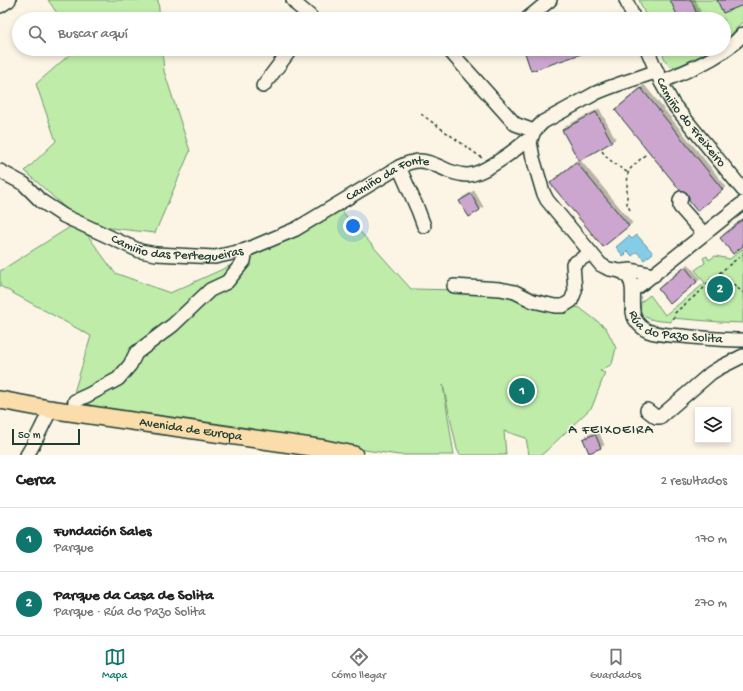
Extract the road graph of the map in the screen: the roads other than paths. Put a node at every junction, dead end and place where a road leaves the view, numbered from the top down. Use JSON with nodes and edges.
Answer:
{"nodes":[{"id":1,"x":10,"y":0,"type":"edge"},
{"id":2,"x":293,"y":0,"type":"edge"},
{"id":3,"x":550,"y":0,"type":"edge"},
{"id":4,"x":626,"y":0,"type":"edge"},
{"id":5,"x":0,"y":6,"type":"edge"},
{"id":6,"x":305,"y":12,"type":"edge"},
{"id":7,"x":535,"y":12,"type":"edge"},
{"id":8,"x":631,"y":12,"type":"edge"},
{"id":9,"x":743,"y":34,"type":"edge"},
{"id":10,"x":731,"y":45,"type":"edge"},
{"id":11,"x":286,"y":56,"type":"edge"},
{"id":12,"x":454,"y":56,"type":"edge"},
{"id":13,"x":650,"y":56,"type":"edge"},
{"id":14,"x":715,"y":56,"type":"edge"},
{"id":15,"x":659,"y":76,"type":"junction"},
{"id":16,"x":262,"y":86,"type":"dead end"},
{"id":17,"x":532,"y":136,"type":"junction"},
{"id":18,"x":400,"y":167,"type":"junction"},
{"id":19,"x":0,"y":171,"type":"edge"},
{"id":20,"x":743,"y":190,"type":"edge"},
{"id":21,"x":682,"y":198,"type":"dead end"},
{"id":22,"x":743,"y":203,"type":"edge"},
{"id":23,"x":424,"y":226,"type":"dead end"},
{"id":24,"x":704,"y":234,"type":"junction"},
{"id":25,"x":246,"y":250,"type":"junction"},
{"id":26,"x":591,"y":254,"type":"junction"},
{"id":27,"x":621,"y":271,"type":"junction"},
{"id":28,"x":654,"y":275,"type":"junction"},
{"id":29,"x":632,"y":285,"type":"junction"},
{"id":30,"x":454,"y":286,"type":"dead end"},
{"id":31,"x":743,"y":340,"type":"edge"},
{"id":32,"x":743,"y":356,"type":"edge"},
{"id":33,"x":0,"y":400,"type":"edge"},
{"id":34,"x":0,"y":408,"type":"edge"},
{"id":35,"x":647,"y":410,"type":"dead end"},
{"id":36,"x":74,"y":413,"type":"junction"},
{"id":37,"x":47,"y":417,"type":"junction"},
{"id":38,"x":27,"y":455,"type":"edge"},
{"id":39,"x":302,"y":455,"type":"edge"},
{"id":40,"x":354,"y":455,"type":"edge"}],
"edges":[{"from":1,"to":5,"type":"street"},
{"from":2,"to":6,"type":"street"},
{"from":3,"to":7,"type":"street"},
{"from":4,"to":8,"type":"street"},
{"from":9,"to":10,"type":"street","name":"Camiño da Fonte"},
{"from":11,"to":16,"type":"street"},
{"from":12,"to":17,"type":"street"},
{"from":13,"to":15,"type":"street","name":"Camiño do Freixeiro"},
{"from":14,"to":15,"type":"street","name":"Camiño da Fonte"},
{"from":15,"to":17,"type":"street","name":"Camiño da Fonte"},
{"from":15,"to":20,"type":"street","name":"Camiño do Freixeiro"},
{"from":17,"to":18,"type":"street","name":"Camiño da Fonte"},
{"from":17,"to":26,"type":"street"},
{"from":18,"to":23,"type":"street"},
{"from":18,"to":25,"type":"street","name":"Camiño da Fonte"},
{"from":19,"to":25,"type":"street","name":"Camiño das Pertegueiras"},
{"from":21,"to":24,"type":"street"},
{"from":22,"to":24,"type":"street","name":"Rúa do Pazo Solita"},
{"from":24,"to":28,"type":"street","name":"Rúa do Pazo Solita"},
{"from":25,"to":36,"type":"street","name":"Camiño das Pertegueiras"},
{"from":26,"to":27,"type":"street"},
{"from":26,"to":30,"type":"street"},
{"from":27,"to":28,"type":"street"},
{"from":27,"to":29,"type":"street"},
{"from":28,"to":29,"type":"street","name":"Rúa do Pazo Solita"},
{"from":29,"to":31,"type":"street","name":"Rúa do Pazo Solita"},
{"from":32,"to":35,"type":"street"},
{"from":33,"to":36,"type":"main road","name":"Avenida de Europa"},
{"from":34,"to":37,"type":"main road","name":"Avenida de Europa"},
{"from":36,"to":40,"type":"main road","name":"Avenida de Europa"},
{"from":37,"to":38,"type":"street"},
{"from":37,"to":39,"type":"main road","name":"Avenida de Europa"}]}
